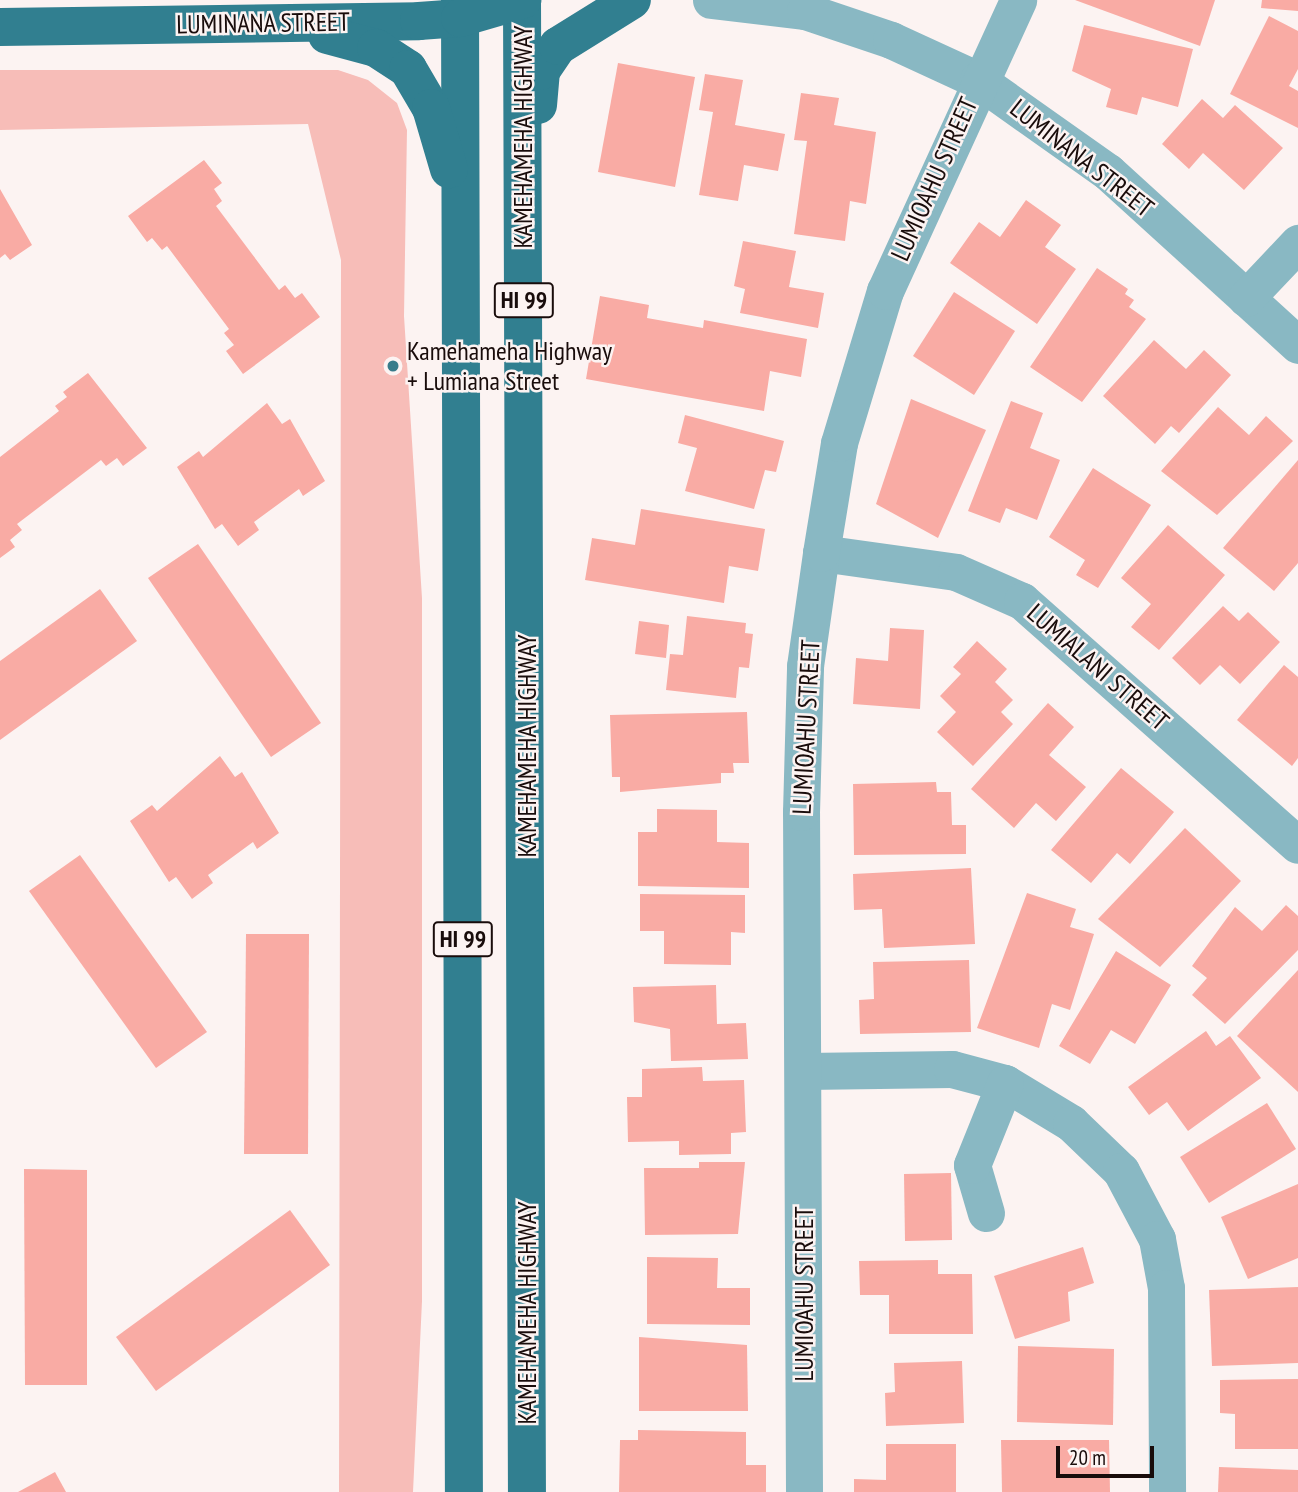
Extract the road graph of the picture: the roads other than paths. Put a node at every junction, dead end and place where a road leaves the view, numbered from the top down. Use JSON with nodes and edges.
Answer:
{"nodes":[{"id":1,"x":524,"y":0,"type":"edge"},
{"id":2,"x":633,"y":0,"type":"edge"},
{"id":3,"x":711,"y":0,"type":"edge"},
{"id":4,"x":1018,"y":0,"type":"edge"},
{"id":5,"x":460,"y":9,"type":"edge"},
{"id":6,"x":263,"y":23,"type":"junction"},
{"id":7,"x":0,"y":27,"type":"edge"},
{"id":8,"x":978,"y":80,"type":"junction"},
{"id":9,"x":523,"y":180,"type":"junction"},
{"id":10,"x":461,"y":205,"type":"junction"},
{"id":11,"x":1298,"y":243,"type":"edge"},
{"id":12,"x":1246,"y":298,"type":"junction"},
{"id":13,"x":1298,"y":345,"type":"edge"},
{"id":14,"x":821,"y":553,"type":"junction"},
{"id":15,"x":1298,"y":845,"type":"edge"},
{"id":16,"x":805,"y":1071,"type":"junction"},
{"id":17,"x":1005,"y":1083,"type":"junction"},
{"id":18,"x":986,"y":1213,"type":"dead end"},
{"id":19,"x":464,"y":1492,"type":"edge"},
{"id":20,"x":527,"y":1492,"type":"edge"},
{"id":21,"x":804,"y":1492,"type":"edge"},
{"id":22,"x":1167,"y":1492,"type":"edge"}],
"edges":[{"from":1,"to":5,"type":"main road","name":"LUMINANA STREET"},
{"from":1,"to":9,"type":"main road","name":"KAMEHAMEHA HIGHWAY","number":"HI 99"},
{"from":2,"to":9,"type":"main road"},
{"from":3,"to":8,"type":"street","name":"LUMINANA STREET"},
{"from":4,"to":8,"type":"street","name":"LUMIOAHU STREET"},
{"from":5,"to":6,"type":"main road","name":"LUMINANA STREET"},
{"from":5,"to":10,"type":"main road","number":"HI 99"},
{"from":6,"to":7,"type":"main road","name":"LUMINANA STREET"},
{"from":6,"to":10,"type":"main road"},
{"from":8,"to":12,"type":"street","name":"LUMINANA STREET"},
{"from":8,"to":14,"type":"street","name":"LUMIOAHU STREET"},
{"from":9,"to":20,"type":"main road","name":"KAMEHAMEHA HIGHWAY","number":"HI 99"},
{"from":10,"to":19,"type":"main road","number":"HI 99"},
{"from":11,"to":12,"type":"street"},
{"from":12,"to":13,"type":"street","name":"LUMINANA STREET"},
{"from":14,"to":15,"type":"street","name":"LUMIALANI STREET"},
{"from":14,"to":16,"type":"street","name":"LUMIOAHU STREET"},
{"from":16,"to":17,"type":"street"},
{"from":16,"to":21,"type":"street","name":"LUMIOAHU STREET"},
{"from":17,"to":18,"type":"street"},
{"from":17,"to":22,"type":"street"}]}
